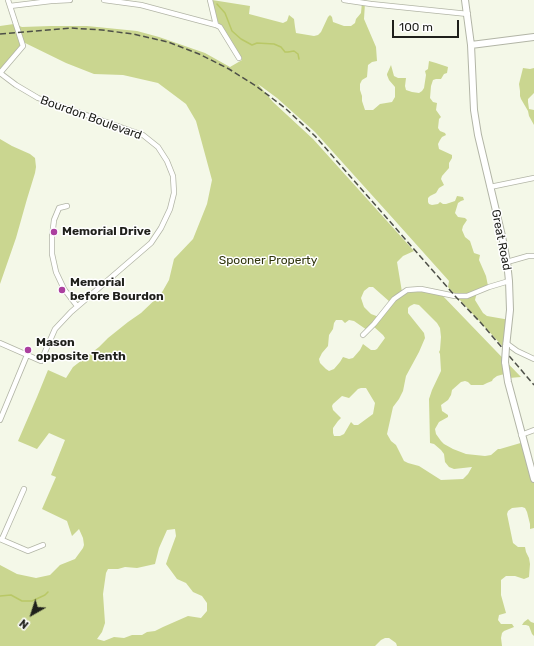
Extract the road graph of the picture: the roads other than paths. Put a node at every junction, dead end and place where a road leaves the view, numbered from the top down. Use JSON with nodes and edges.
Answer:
{"nodes":[{"id":1,"x":8,"y":0,"type":"edge"},
{"id":2,"x":70,"y":0,"type":"edge"},
{"id":3,"x":104,"y":0,"type":"edge"},
{"id":4,"x":143,"y":0,"type":"edge"},
{"id":5,"x":210,"y":0,"type":"edge"},
{"id":6,"x":344,"y":0,"type":"edge"},
{"id":7,"x":465,"y":0,"type":"edge"},
{"id":8,"x":10,"y":6,"type":"junction"},
{"id":9,"x":141,"y":6,"type":"junction"},
{"id":10,"x":468,"y":14,"type":"junction"},
{"id":11,"x":216,"y":25,"type":"junction"},
{"id":12,"x":534,"y":37,"type":"edge"},
{"id":13,"x":471,"y":45,"type":"junction"},
{"id":14,"x":239,"y":58,"type":"dead end"},
{"id":15,"x":0,"y":73,"type":"edge"},
{"id":16,"x":534,"y":178,"type":"edge"},
{"id":17,"x":490,"y":187,"type":"junction"},
{"id":18,"x":67,"y":206,"type":"dead end"},
{"id":19,"x":534,"y":256,"type":"edge"},
{"id":20,"x":507,"y":262,"type":"junction"},
{"id":21,"x":509,"y":282,"type":"junction"},
{"id":22,"x":77,"y":306,"type":"junction"},
{"id":23,"x":363,"y":335,"type":"dead end"},
{"id":24,"x":0,"y":343,"type":"edge"},
{"id":25,"x":506,"y":345,"type":"junction"},
{"id":26,"x":27,"y":355,"type":"junction"},
{"id":27,"x":534,"y":359,"type":"edge"},
{"id":28,"x":0,"y":420,"type":"edge"},
{"id":29,"x":534,"y":430,"type":"edge"},
{"id":30,"x":521,"y":435,"type":"junction"},
{"id":31,"x":534,"y":479,"type":"edge"},
{"id":32,"x":24,"y":489,"type":"dead end"},
{"id":33,"x":1,"y":539,"type":"edge"},
{"id":34,"x":43,"y":545,"type":"dead end"}],
"edges":[{"from":1,"to":8,"type":"street"},
{"from":2,"to":8,"type":"street"},
{"from":3,"to":9,"type":"street"},
{"from":4,"to":9,"type":"street"},
{"from":5,"to":11,"type":"street"},
{"from":6,"to":10,"type":"street"},
{"from":7,"to":10,"type":"main road","name":"Great Road"},
{"from":8,"to":15,"type":"street"},
{"from":9,"to":11,"type":"street"},
{"from":10,"to":13,"type":"main road","name":"Great Road"},
{"from":11,"to":14,"type":"street"},
{"from":12,"to":13,"type":"main road"},
{"from":13,"to":17,"type":"main road","name":"Great Road"},
{"from":15,"to":22,"type":"street","name":"Bourdon Boulevard"},
{"from":16,"to":17,"type":"street"},
{"from":17,"to":20,"type":"main road","name":"Great Road"},
{"from":18,"to":22,"type":"street"},
{"from":19,"to":20,"type":"street"},
{"from":20,"to":21,"type":"main road","name":"Great Road"},
{"from":21,"to":23,"type":"street"},
{"from":21,"to":25,"type":"main road","name":"Great Road"},
{"from":22,"to":26,"type":"street","name":"Bourdon Boulevard"},
{"from":24,"to":26,"type":"street"},
{"from":25,"to":27,"type":"street"},
{"from":25,"to":30,"type":"main road","name":"Great Road","bridge":true},
{"from":26,"to":28,"type":"street"},
{"from":29,"to":30,"type":"street"},
{"from":30,"to":31,"type":"main road","name":"Great Road"},
{"from":32,"to":33,"type":"street"},
{"from":33,"to":34,"type":"street"}]}
